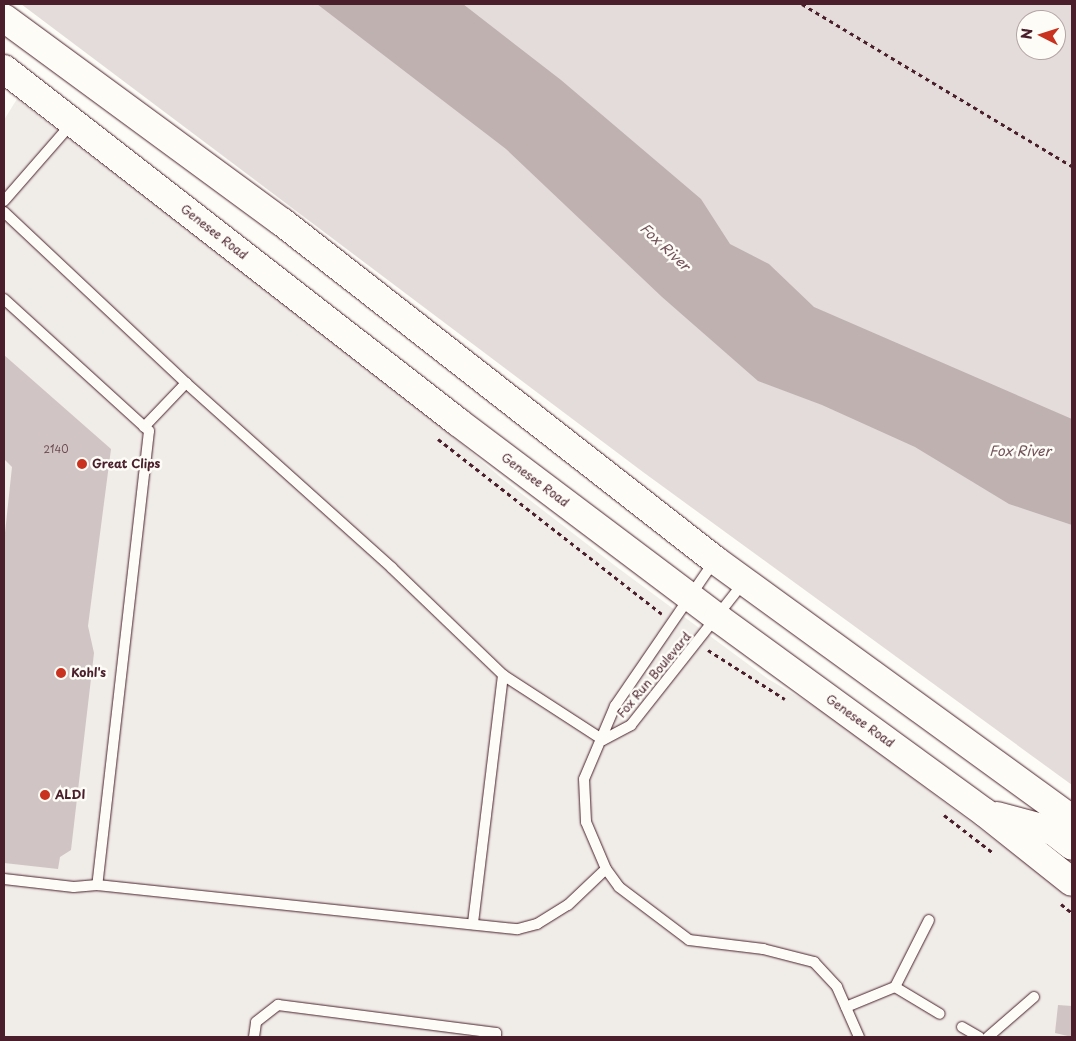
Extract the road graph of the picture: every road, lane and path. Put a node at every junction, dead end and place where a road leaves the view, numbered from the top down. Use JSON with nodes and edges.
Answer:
{"nodes":[{"id":1,"x":802,"y":4,"type":"edge"},
{"id":2,"x":4,"y":18,"type":"edge"},
{"id":3,"x":4,"y":69,"type":"edge"},
{"id":4,"x":73,"y":123,"type":"junction"},
{"id":5,"x":1072,"y":166,"type":"edge"},
{"id":6,"x":4,"y":201,"type":"edge"},
{"id":7,"x":4,"y":212,"type":"edge"},
{"id":8,"x":4,"y":299,"type":"edge"},
{"id":9,"x":186,"y":383,"type":"junction"},
{"id":10,"x":144,"y":427,"type":"junction"},
{"id":11,"x":715,"y":560,"type":"junction"},
{"id":12,"x":744,"y":581,"type":"junction"},
{"id":13,"x":689,"y":596,"type":"junction"},
{"id":14,"x":718,"y":618,"type":"junction"},
{"id":15,"x":726,"y":664,"type":"dead end"},
{"id":16,"x":503,"y":675,"type":"junction"},
{"id":17,"x":790,"y":701,"type":"dead end"},
{"id":18,"x":603,"y":740,"type":"junction"},
{"id":19,"x":941,"y":812,"type":"dead end"},
{"id":20,"x":984,"y":812,"type":"junction"},
{"id":21,"x":1072,"y":819,"type":"edge"},
{"id":22,"x":1072,"y":846,"type":"edge"},
{"id":23,"x":996,"y":855,"type":"dead end"},
{"id":24,"x":606,"y":869,"type":"junction"},
{"id":25,"x":4,"y":879,"type":"edge"},
{"id":26,"x":97,"y":885,"type":"junction"},
{"id":27,"x":1066,"y":892,"type":"edge"},
{"id":28,"x":1072,"y":913,"type":"edge"},
{"id":29,"x":929,"y":920,"type":"dead end"},
{"id":30,"x":473,"y":924,"type":"junction"},
{"id":31,"x":895,"y":987,"type":"junction"},
{"id":32,"x":1034,"y":997,"type":"dead end"},
{"id":33,"x":846,"y":1007,"type":"junction"},
{"id":34,"x":940,"y":1014,"type":"dead end"},
{"id":35,"x":962,"y":1027,"type":"dead end"},
{"id":36,"x":254,"y":1037,"type":"edge"},
{"id":37,"x":496,"y":1037,"type":"edge"},
{"id":38,"x":859,"y":1037,"type":"edge"},
{"id":39,"x":979,"y":1037,"type":"edge"},
{"id":40,"x":988,"y":1037,"type":"edge"}],
"edges":[{"from":1,"to":5,"type":"path"},
{"from":2,"to":11,"type":"main road"},
{"from":3,"to":4,"type":"main road","name":"Genesee Road"},
{"from":4,"to":6,"type":"lane"},
{"from":4,"to":13,"type":"main road","name":"Genesee Road"},
{"from":7,"to":9,"type":"lane"},
{"from":8,"to":10,"type":"lane"},
{"from":9,"to":10,"type":"lane"},
{"from":9,"to":16,"type":"lane"},
{"from":10,"to":26,"type":"lane"},
{"from":11,"to":12,"type":"main road"},
{"from":11,"to":13,"type":"lane","name":"Fox Run Boulevard"},
{"from":12,"to":14,"type":"lane","name":"Fox Run Boulevard"},
{"from":12,"to":21,"type":"main road"},
{"from":13,"to":14,"type":"main road","name":"Genesee Road"},
{"from":13,"to":18,"type":"lane","name":"Fox Run Boulevard"},
{"from":14,"to":18,"type":"lane","name":"Fox Run Boulevard"},
{"from":14,"to":20,"type":"main road","name":"Genesee Road"},
{"from":15,"to":17,"type":"path"},
{"from":16,"to":18,"type":"lane"},
{"from":16,"to":30,"type":"lane"},
{"from":18,"to":24,"type":"lane","name":"Fox Run Boulevard"},
{"from":19,"to":23,"type":"path"},
{"from":20,"to":22,"type":"main road"},
{"from":20,"to":27,"type":"main road","name":"Genesee Road"},
{"from":24,"to":30,"type":"lane"},
{"from":24,"to":33,"type":"lane","name":"Fox Run Boulevard"},
{"from":25,"to":26,"type":"lane"},
{"from":26,"to":30,"type":"lane"},
{"from":27,"to":28,"type":"path"},
{"from":29,"to":31,"type":"lane"},
{"from":31,"to":33,"type":"lane"},
{"from":31,"to":34,"type":"lane"},
{"from":32,"to":40,"type":"lane"},
{"from":33,"to":38,"type":"lane","name":"Fox Run Boulevard"},
{"from":35,"to":39,"type":"lane"},
{"from":36,"to":37,"type":"lane"}]}
